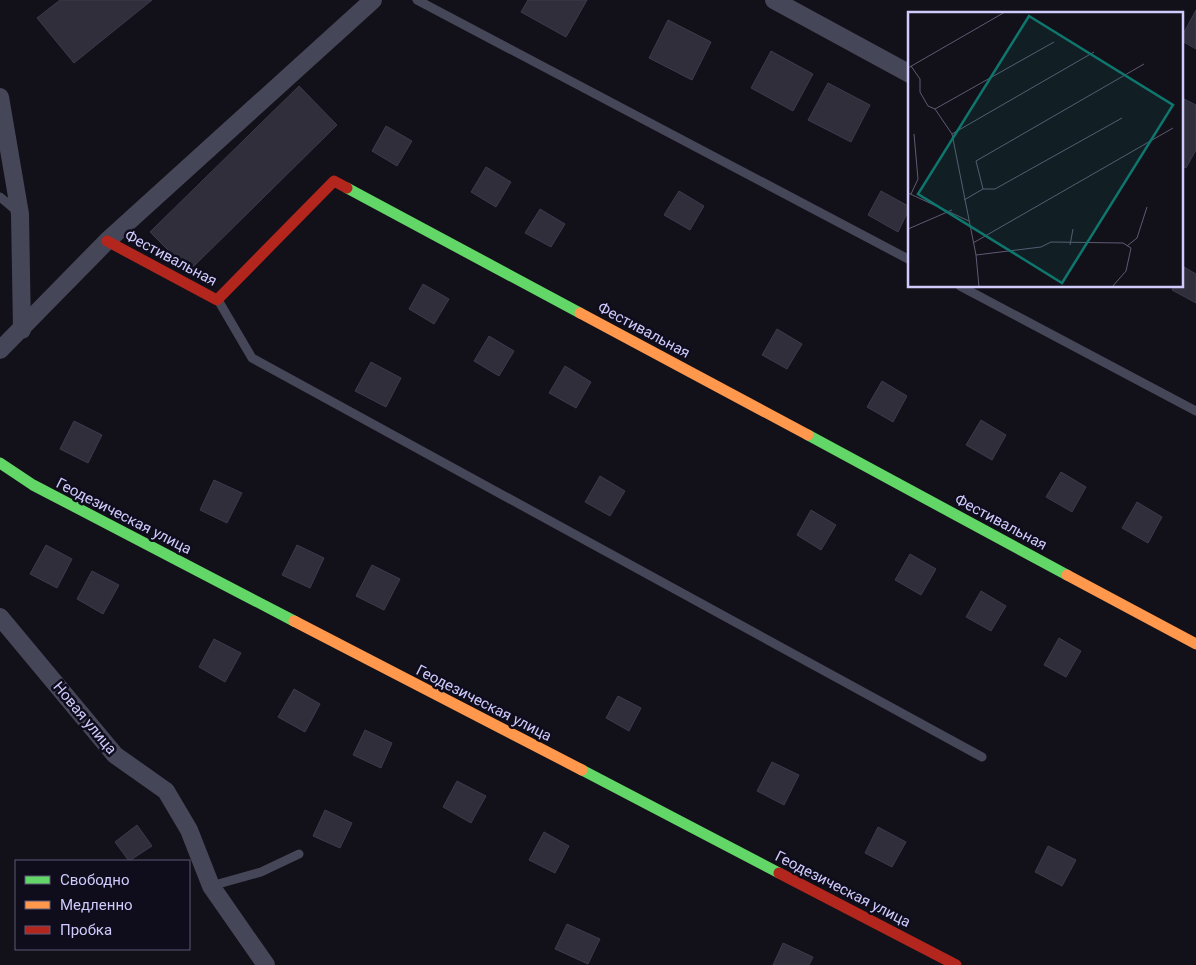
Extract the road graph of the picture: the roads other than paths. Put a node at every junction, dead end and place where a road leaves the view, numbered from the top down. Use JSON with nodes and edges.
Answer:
{"nodes":[{"id":1,"x":373,"y":0,"type":"edge"},
{"id":2,"x":417,"y":0,"type":"edge"},
{"id":3,"x":774,"y":0,"type":"edge"},
{"id":4,"x":908,"y":73,"type":"edge"},
{"id":5,"x":0,"y":97,"type":"edge"},
{"id":6,"x":0,"y":197,"type":"edge"},
{"id":7,"x":20,"y":214,"type":"junction"},
{"id":8,"x":107,"y":241,"type":"junction"},
{"id":9,"x":908,"y":259,"type":"edge"},
{"id":10,"x":964,"y":288,"type":"edge"},
{"id":11,"x":217,"y":300,"type":"junction"},
{"id":12,"x":22,"y":330,"type":"junction"},
{"id":13,"x":0,"y":350,"type":"edge"},
{"id":14,"x":1196,"y":411,"type":"edge"},
{"id":15,"x":0,"y":463,"type":"edge"},
{"id":16,"x":0,"y":617,"type":"edge"},
{"id":17,"x":1196,"y":644,"type":"edge"},
{"id":18,"x":982,"y":757,"type":"dead end"},
{"id":19,"x":298,"y":854,"type":"dead end"},
{"id":20,"x":211,"y":886,"type":"junction"},
{"id":21,"x":266,"y":965,"type":"edge"},
{"id":22,"x":956,"y":965,"type":"edge"}],
"edges":[{"from":1,"to":8,"type":"street"},
{"from":2,"to":9,"type":"lane"},
{"from":3,"to":4,"type":"street"},
{"from":5,"to":7,"type":"street"},
{"from":6,"to":7,"type":"lane"},
{"from":7,"to":12,"type":"street"},
{"from":8,"to":11,"type":"street","name":"Фестивальная"},
{"from":8,"to":12,"type":"street"},
{"from":10,"to":14,"type":"lane"},
{"from":11,"to":17,"type":"street","name":"Фестивальная"},
{"from":11,"to":18,"type":"lane"},
{"from":12,"to":13,"type":"street"},
{"from":15,"to":22,"type":"street","name":"Геодезическая улица"},
{"from":16,"to":20,"type":"street","name":"Новая улица"},
{"from":19,"to":20,"type":"lane"},
{"from":20,"to":21,"type":"street","name":"Новая улица"}]}
